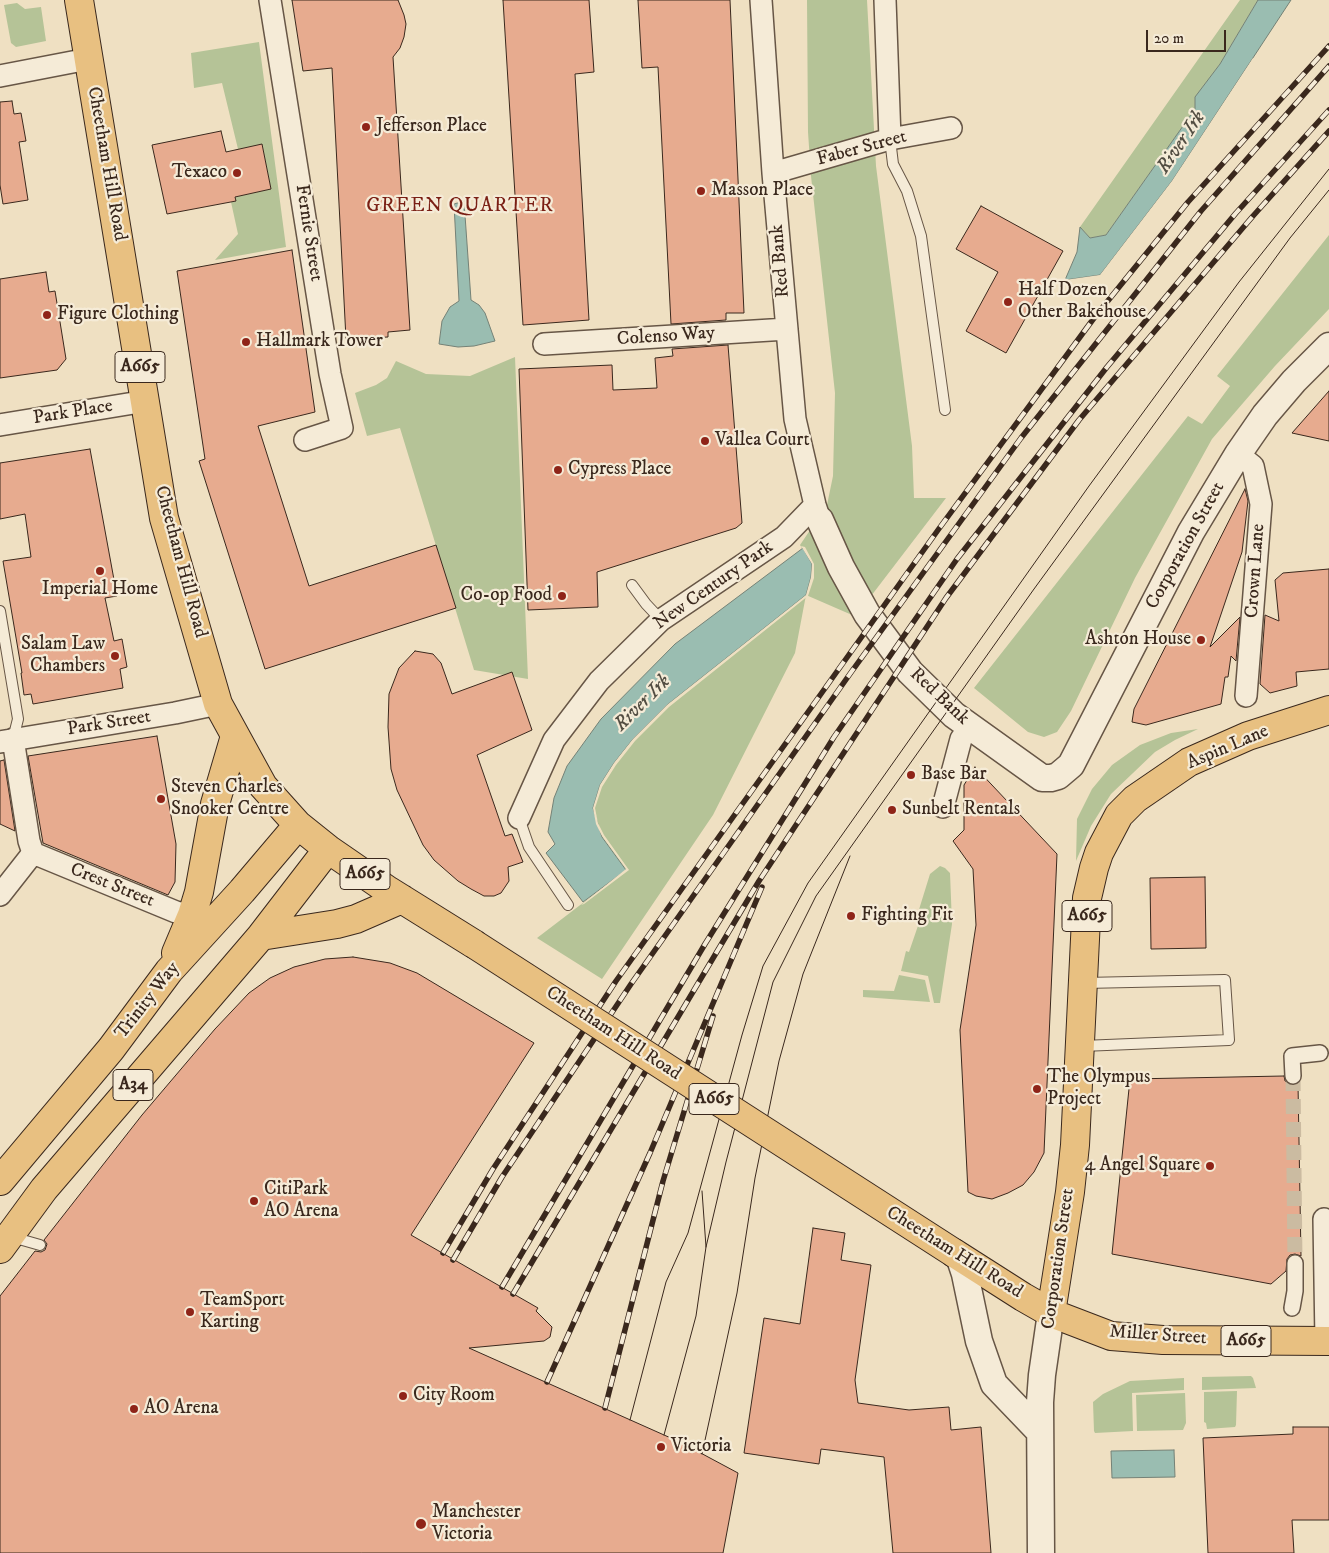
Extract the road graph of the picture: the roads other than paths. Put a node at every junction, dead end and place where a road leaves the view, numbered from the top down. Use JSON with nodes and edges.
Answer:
{"nodes":[{"id":1,"x":79,"y":0,"type":"edge"},
{"id":2,"x":270,"y":0,"type":"edge"},
{"id":3,"x":761,"y":0,"type":"edge"},
{"id":4,"x":885,"y":0,"type":"edge"},
{"id":5,"x":88,"y":59,"type":"junction"},
{"id":6,"x":0,"y":76,"type":"edge"},
{"id":7,"x":950,"y":128,"type":"dead end"},
{"id":8,"x":890,"y":139,"type":"junction"},
{"id":9,"x":774,"y":173,"type":"junction"},
{"id":10,"x":787,"y":329,"type":"junction"},
{"id":11,"x":544,"y":344,"type":"dead end"},
{"id":12,"x":1329,"y":346,"type":"edge"},
{"id":13,"x":146,"y":401,"type":"junction"},
{"id":14,"x":945,"y":410,"type":"dead end"},
{"id":15,"x":0,"y":425,"type":"edge"},
{"id":16,"x":306,"y":440,"type":"dead end"},
{"id":17,"x":1238,"y":454,"type":"junction"},
{"id":18,"x":817,"y":512,"type":"junction"},
{"id":19,"x":632,"y":585,"type":"dead end"},
{"id":20,"x":0,"y":612,"type":"edge"},
{"id":21,"x":661,"y":620,"type":"junction"},
{"id":22,"x":1246,"y":696,"type":"dead end"},
{"id":23,"x":218,"y":704,"type":"junction"},
{"id":24,"x":1329,"y":710,"type":"edge"},
{"id":25,"x":970,"y":726,"type":"junction"},
{"id":26,"x":235,"y":736,"type":"junction"},
{"id":27,"x":6,"y":740,"type":"edge"},
{"id":28,"x":1071,"y":766,"type":"joint"},
{"id":29,"x":1134,"y":798,"type":"joint"},
{"id":30,"x":943,"y":807,"type":"dead end"},
{"id":31,"x":519,"y":818,"type":"joint"},
{"id":32,"x":298,"y":824,"type":"junction"},
{"id":33,"x":328,"y":849,"type":"junction"},
{"id":34,"x":33,"y":853,"type":"junction"},
{"id":35,"x":0,"y":895,"type":"edge"},
{"id":36,"x":402,"y":899,"type":"junction"},
{"id":37,"x":568,"y":905,"type":"dead end"},
{"id":38,"x":192,"y":915,"type":"junction"},
{"id":39,"x":261,"y":936,"type":"junction"},
{"id":40,"x":169,"y":971,"type":"junction"},
{"id":41,"x":1084,"y":983,"type":"junction"},
{"id":42,"x":1080,"y":1046,"type":"junction"},
{"id":43,"x":1321,"y":1054,"type":"edge"},
{"id":44,"x":1293,"y":1076,"type":"tunnel mouth"},
{"id":45,"x":0,"y":1180,"type":"edge"},
{"id":46,"x":1324,"y":1219,"type":"dead end"},
{"id":47,"x":2,"y":1238,"type":"edge"},
{"id":48,"x":40,"y":1245,"type":"dead end"},
{"id":49,"x":956,"y":1254,"type":"junction"},
{"id":50,"x":1295,"y":1263,"type":"tunnel mouth"},
{"id":51,"x":1292,"y":1308,"type":"dead end"},
{"id":52,"x":1051,"y":1313,"type":"junction"},
{"id":53,"x":1328,"y":1341,"type":"edge"},
{"id":54,"x":1039,"y":1431,"type":"junction"},
{"id":55,"x":1041,"y":1553,"type":"edge"}],
"edges":[{"from":1,"to":5,"type":"highway","name":"Cheetham Hill Road","number":"A665"},
{"from":2,"to":16,"type":"street","name":"Fernie Street"},
{"from":3,"to":9,"type":"street","name":"Red Bank"},
{"from":4,"to":8,"type":"street"},
{"from":5,"to":6,"type":"street"},
{"from":5,"to":13,"type":"highway","name":"Cheetham Hill Road","number":"A665"},
{"from":7,"to":8,"type":"street","name":"Faber Street"},
{"from":8,"to":9,"type":"street","name":"Faber Street"},
{"from":8,"to":14,"type":"lane"},
{"from":9,"to":10,"type":"street","name":"Red Bank"},
{"from":10,"to":11,"type":"street","name":"Colenso Way"},
{"from":10,"to":18,"type":"street","name":"Red Bank"},
{"from":12,"to":17,"type":"street","name":"Corporation Street"},
{"from":13,"to":15,"type":"street","name":"Park Place"},
{"from":13,"to":23,"type":"highway","name":"Cheetham Hill Road","number":"A665"},
{"from":17,"to":22,"type":"street","name":"Crown Lane"},
{"from":17,"to":28,"type":"street","name":"Corporation Street"},
{"from":18,"to":21,"type":"street","name":"New Century Park"},
{"from":18,"to":25,"type":"street","name":"Red Bank"},
{"from":19,"to":21,"type":"lane"},
{"from":20,"to":27,"type":"lane"},
{"from":21,"to":31,"type":"street","name":"New Century Park"},
{"from":23,"to":26,"type":"highway","name":"Cheetham Hill Road","number":"A665"},
{"from":23,"to":27,"type":"street","name":"Park Street"},
{"from":24,"to":29,"type":"highway","name":"Aspin Lane","number":"A665"},
{"from":25,"to":28,"type":"street","name":"Red Bank"},
{"from":25,"to":30,"type":"street"},
{"from":26,"to":32,"type":"highway","name":"Cheetham Hill Road","number":"A665"},
{"from":26,"to":38,"type":"highway"},
{"from":27,"to":34,"type":"street"},
{"from":29,"to":41,"type":"highway","name":"Corporation Street","number":"A665"},
{"from":31,"to":37,"type":"lane"},
{"from":32,"to":33,"type":"highway","name":"Cheetham Hill Road","number":"A665"},
{"from":32,"to":40,"type":"highway","name":"Trinity Way","number":"A34"},
{"from":33,"to":36,"type":"highway","name":"Cheetham Hill Road","number":"A665"},
{"from":33,"to":39,"type":"highway"},
{"from":34,"to":35,"type":"street"},
{"from":34,"to":38,"type":"street","name":"Crest Street"},
{"from":36,"to":39,"type":"highway"},
{"from":36,"to":49,"type":"highway","name":"Cheetham Hill Road","number":"A665","bridge":true},
{"from":38,"to":40,"type":"highway"},
{"from":39,"to":47,"type":"highway","number":"A34"},
{"from":40,"to":45,"type":"highway","name":"Trinity Way","number":"A34"},
{"from":41,"to":42,"type":"highway","name":"Corporation Street","number":"A665"},
{"from":41,"to":42,"type":"lane"},
{"from":42,"to":52,"type":"highway","name":"Corporation Street","number":"A665"},
{"from":43,"to":44,"type":"street"},
{"from":46,"to":53,"type":"street"},
{"from":47,"to":48,"type":"lane"},
{"from":49,"to":52,"type":"highway","name":"Cheetham Hill Road"},
{"from":49,"to":54,"type":"street"},
{"from":50,"to":51,"type":"street"},
{"from":52,"to":53,"type":"highway","name":"Miller Street","number":"A665"},
{"from":52,"to":54,"type":"street","name":"Corporation Street"},
{"from":54,"to":55,"type":"street","name":"Corporation Street"}]}
